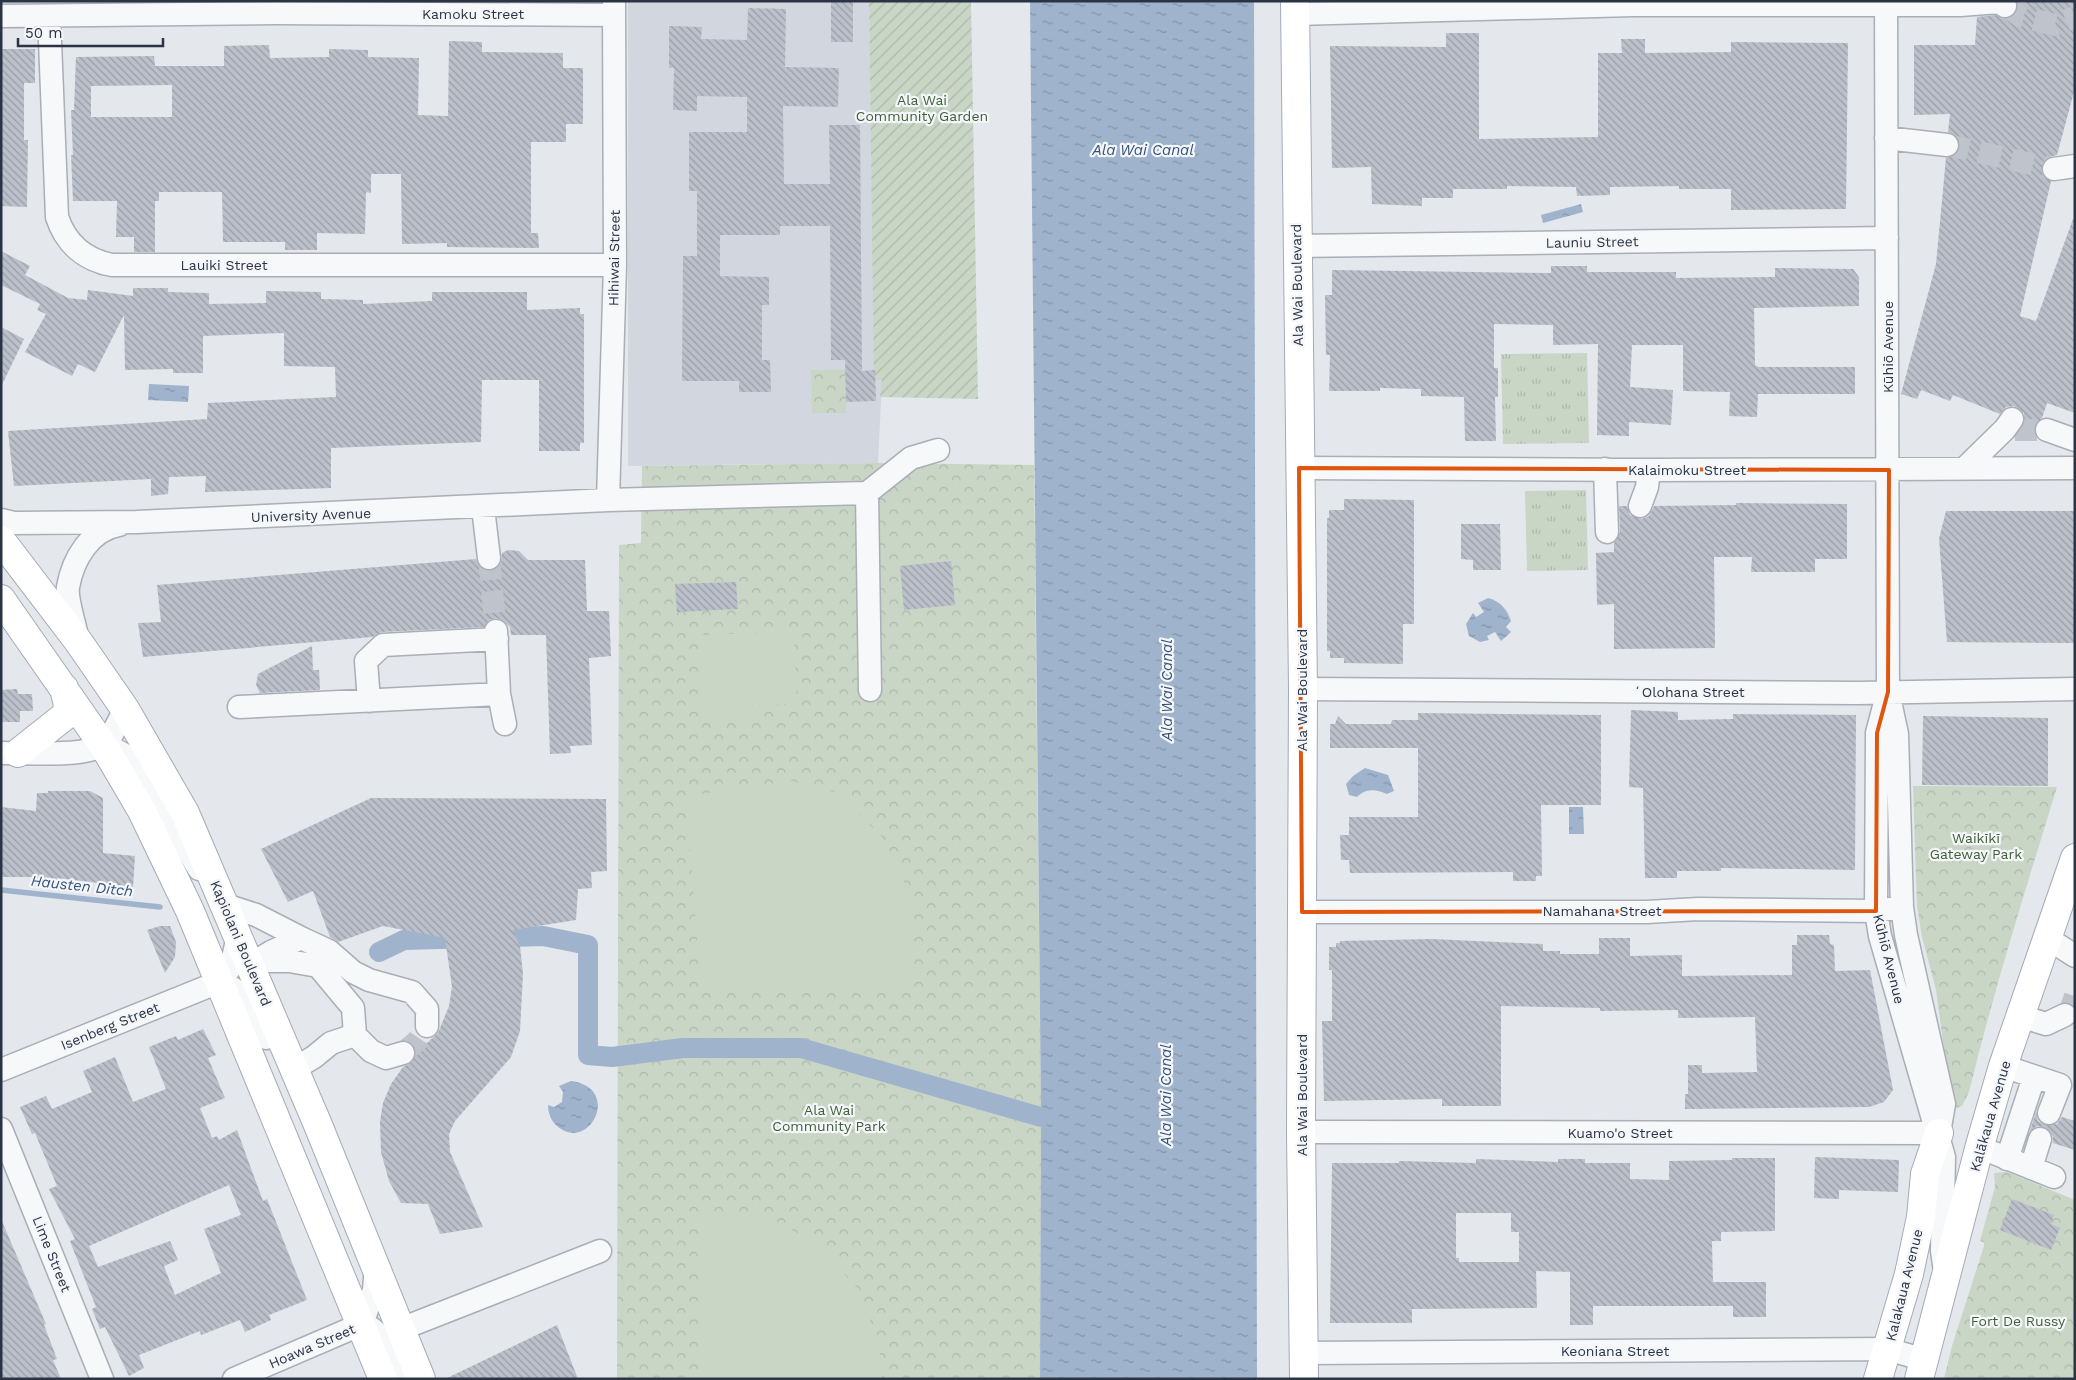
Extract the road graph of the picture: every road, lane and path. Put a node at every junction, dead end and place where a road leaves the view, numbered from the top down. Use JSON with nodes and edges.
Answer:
{"nodes":[{"id":1,"x":1886,"y":3,"type":"edge"},
{"id":2,"x":2005,"y":6,"type":"dead end"},
{"id":3,"x":232,"y":7,"type":"edge"},
{"id":4,"x":275,"y":7,"type":"edge"},
{"id":5,"x":614,"y":8,"type":"edge"},
{"id":6,"x":1295,"y":8,"type":"edge"},
{"id":7,"x":1,"y":16,"type":"edge"},
{"id":8,"x":49,"y":16,"type":"junction"},
{"id":9,"x":1886,"y":138,"type":"junction"},
{"id":10,"x":1947,"y":145,"type":"tunnel mouth"},
{"id":11,"x":1887,"y":238,"type":"junction"},
{"id":12,"x":1296,"y":246,"type":"junction"},
{"id":13,"x":614,"y":264,"type":"junction"},
{"id":14,"x":2011,"y":426,"type":"tunnel mouth"},
{"id":15,"x":2047,"y":430,"type":"tunnel mouth"},
{"id":16,"x":2075,"y":440,"type":"edge"},
{"id":17,"x":938,"y":450,"type":"dead end"},
{"id":18,"x":1299,"y":468,"type":"junction"},
{"id":19,"x":1965,"y":468,"type":"junction"},
{"id":20,"x":2075,"y":468,"type":"edge"},
{"id":21,"x":1604,"y":469,"type":"junction"},
{"id":22,"x":1649,"y":470,"type":"junction"},
{"id":23,"x":1888,"y":470,"type":"junction"},
{"id":24,"x":868,"y":493,"type":"junction"},
{"id":25,"x":608,"y":500,"type":"junction"},
{"id":26,"x":1640,"y":506,"type":"dead end"},
{"id":27,"x":483,"y":508,"type":"junction"},
{"id":28,"x":137,"y":522,"type":"junction"},
{"id":29,"x":4,"y":528,"type":"edge"},
{"id":30,"x":1607,"y":532,"type":"dead end"},
{"id":31,"x":489,"y":558,"type":"tunnel mouth"},
{"id":32,"x":1,"y":570,"type":"edge"},
{"id":33,"x":1,"y":599,"type":"edge"},
{"id":34,"x":78,"y":641,"type":"junction"},
{"id":35,"x":64,"y":688,"type":"junction"},
{"id":36,"x":1303,"y":689,"type":"junction"},
{"id":37,"x":2075,"y":689,"type":"edge"},
{"id":38,"x":870,"y":690,"type":"dead end"},
{"id":39,"x":1888,"y":692,"type":"junction"},
{"id":40,"x":498,"y":694,"type":"junction"},
{"id":41,"x":368,"y":701,"type":"junction"},
{"id":42,"x":239,"y":707,"type":"dead end"},
{"id":43,"x":125,"y":709,"type":"junction"},
{"id":44,"x":505,"y":724,"type":"dead end"},
{"id":45,"x":105,"y":748,"type":"junction"},
{"id":46,"x":10,"y":753,"type":"edge"},
{"id":47,"x":2075,"y":858,"type":"edge"},
{"id":48,"x":222,"y":897,"type":"junction"},
{"id":49,"x":1902,"y":908,"type":"junction"},
{"id":50,"x":1876,"y":911,"type":"junction"},
{"id":51,"x":1302,"y":912,"type":"junction"},
{"id":52,"x":238,"y":936,"type":"junction"},
{"id":53,"x":301,"y":938,"type":"junction"},
{"id":54,"x":2047,"y":938,"type":"junction"},
{"id":55,"x":2075,"y":956,"type":"edge"},
{"id":56,"x":255,"y":963,"type":"junction"},
{"id":57,"x":219,"y":982,"type":"junction"},
{"id":58,"x":2065,"y":1015,"type":"tunnel mouth"},
{"id":59,"x":2020,"y":1016,"type":"junction"},
{"id":60,"x":427,"y":1026,"type":"dead end"},
{"id":61,"x":355,"y":1035,"type":"junction"},
{"id":62,"x":402,"y":1053,"type":"tunnel mouth"},
{"id":63,"x":2003,"y":1066,"type":"junction"},
{"id":64,"x":294,"y":1069,"type":"junction"},
{"id":65,"x":1,"y":1070,"type":"edge"},
{"id":66,"x":2034,"y":1077,"type":"junction"},
{"id":67,"x":2049,"y":1113,"type":"dead end"},
{"id":68,"x":318,"y":1125,"type":"junction"},
{"id":69,"x":1,"y":1129,"type":"edge"},
{"id":70,"x":1301,"y":1132,"type":"junction"},
{"id":71,"x":1939,"y":1133,"type":"junction"},
{"id":72,"x":2040,"y":1139,"type":"dead end"},
{"id":73,"x":1980,"y":1145,"type":"junction"},
{"id":74,"x":2007,"y":1159,"type":"junction"},
{"id":75,"x":2031,"y":1168,"type":"junction"},
{"id":76,"x":2054,"y":1177,"type":"dead end"},
{"id":77,"x":600,"y":1251,"type":"dead end"},
{"id":78,"x":376,"y":1267,"type":"junction"},
{"id":79,"x":1946,"y":1281,"type":"junction"},
{"id":80,"x":362,"y":1324,"type":"junction"},
{"id":81,"x":401,"y":1329,"type":"junction"},
{"id":82,"x":1887,"y":1349,"type":"junction"},
{"id":83,"x":1304,"y":1366,"type":"edge"},
{"id":84,"x":1922,"y":1369,"type":"edge"},
{"id":85,"x":102,"y":1379,"type":"edge"},
{"id":86,"x":234,"y":1379,"type":"edge"},
{"id":87,"x":383,"y":1379,"type":"edge"},
{"id":88,"x":399,"y":1379,"type":"edge"},
{"id":89,"x":420,"y":1379,"type":"edge"},
{"id":90,"x":1878,"y":1379,"type":"edge"}],
"edges":[{"from":1,"to":2,"type":"street"},
{"from":1,"to":6,"type":"street"},
{"from":1,"to":9,"type":"street","name":"Kūhiō Avenue"},
{"from":3,"to":4,"type":"street","name":"Kamoku Street"},
{"from":3,"to":8,"type":"street","name":"Kamoku Street"},
{"from":4,"to":5,"type":"street","name":"Kamoku Street"},
{"from":5,"to":13,"type":"street","name":"Hihiwai Street"},
{"from":6,"to":12,"type":"main road","name":"Ala Wai Boulevard"},
{"from":7,"to":8,"type":"street","name":"Kamoku Street"},
{"from":8,"to":13,"type":"street","name":"Lauiki Street"},
{"from":9,"to":10,"type":"street"},
{"from":9,"to":11,"type":"street","name":"Kūhiō Avenue"},
{"from":11,"to":12,"type":"street","name":"Launiu Street"},
{"from":11,"to":23,"type":"street","name":"Kūhiō Avenue"},
{"from":12,"to":18,"type":"main road","name":"Ala Wai Boulevard"},
{"from":13,"to":25,"type":"street","name":"Hihiwai Street"},
{"from":14,"to":19,"type":"street"},
{"from":15,"to":16,"type":"street"},
{"from":17,"to":24,"type":"street"},
{"from":18,"to":21,"type":"street","name":"Kalaimoku Street"},
{"from":18,"to":36,"type":"main road","name":"Ala Wai Boulevard"},
{"from":19,"to":20,"type":"street","name":"Kalaimoku Street"},
{"from":19,"to":23,"type":"street","name":"Kalaimoku Street"},
{"from":21,"to":22,"type":"street","name":"Kalaimoku Street"},
{"from":21,"to":30,"type":"street"},
{"from":22,"to":23,"type":"street","name":"Kalaimoku Street"},
{"from":22,"to":26,"type":"street"},
{"from":23,"to":39,"type":"street","name":"Kūhiō Avenue"},
{"from":24,"to":25,"type":"street","name":"University Avenue"},
{"from":24,"to":38,"type":"street"},
{"from":25,"to":27,"type":"street","name":"University Avenue"},
{"from":27,"to":28,"type":"street","name":"University Avenue"},
{"from":27,"to":31,"type":"street"},
{"from":28,"to":29,"type":"street","name":"University Avenue"},
{"from":28,"to":34,"type":"street"},
{"from":29,"to":34,"type":"main road","name":"Kapiolani Boulevard"},
{"from":32,"to":43,"type":"main road"},
{"from":33,"to":35,"type":"main road"},
{"from":34,"to":43,"type":"main road","name":"Kapiolani Boulevard"},
{"from":35,"to":45,"type":"main road"},
{"from":35,"to":46,"type":"main road"},
{"from":36,"to":39,"type":"street","name":"ʻOlohana Street"},
{"from":36,"to":51,"type":"main road","name":"Ala Wai Boulevard"},
{"from":37,"to":39,"type":"street","name":"ʻOlohana Street"},
{"from":39,"to":49,"type":"street","name":"Kūhiō Avenue"},
{"from":39,"to":50,"type":"street","name":"Kūhiō Avenue"},
{"from":40,"to":41,"type":"street"},
{"from":40,"to":41,"type":"street"},
{"from":40,"to":44,"type":"street"},
{"from":41,"to":42,"type":"street"},
{"from":43,"to":45,"type":"street"},
{"from":43,"to":48,"type":"main road","name":"Kapiolani Boulevard"},
{"from":45,"to":46,"type":"street"},
{"from":45,"to":48,"type":"street"},
{"from":45,"to":57,"type":"main road"},
{"from":47,"to":54,"type":"main road","name":"Kalākaua Avenue"},
{"from":48,"to":52,"type":"main road","name":"Kapiolani Boulevard"},
{"from":48,"to":53,"type":"street"},
{"from":49,"to":50,"type":"street","name":"Namahana Street"},
{"from":49,"to":71,"type":"street","name":"Kūhiō Avenue"},
{"from":50,"to":51,"type":"street","name":"Namahana Street"},
{"from":50,"to":71,"type":"street","name":"Kūhiō Avenue"},
{"from":51,"to":70,"type":"main road","name":"Ala Wai Boulevard"},
{"from":52,"to":56,"type":"main road","name":"Kapiolani Boulevard"},
{"from":52,"to":57,"type":"street"},
{"from":53,"to":56,"type":"street"},
{"from":53,"to":60,"type":"street"},
{"from":54,"to":55,"type":"street"},
{"from":54,"to":59,"type":"main road","name":"Kalākaua Avenue"},
{"from":56,"to":61,"type":"street"},
{"from":56,"to":64,"type":"main road","name":"Kapiolani Boulevard"},
{"from":57,"to":65,"type":"street","name":"Isenberg Street"},
{"from":57,"to":68,"type":"street"},
{"from":57,"to":80,"type":"main road"},
{"from":58,"to":59,"type":"street"},
{"from":59,"to":63,"type":"main road","name":"Kalākaua Avenue"},
{"from":61,"to":62,"type":"street"},
{"from":61,"to":64,"type":"street"},
{"from":63,"to":66,"type":"street"},
{"from":63,"to":73,"type":"main road","name":"Kalākaua Avenue"},
{"from":64,"to":68,"type":"main road","name":"Kapiolani Boulevard"},
{"from":66,"to":67,"type":"street"},
{"from":66,"to":74,"type":"street"},
{"from":68,"to":78,"type":"main road","name":"Kapiolani Boulevard"},
{"from":69,"to":85,"type":"street","name":"Lime Street"},
{"from":70,"to":71,"type":"street","name":"Kuamo'o Street"},
{"from":70,"to":83,"type":"main road","name":"Ala Wai Boulevard"},
{"from":71,"to":79,"type":"street","name":"Kūhiō Avenue"},
{"from":71,"to":82,"type":"main road","name":"Kalakaua Avenue"},
{"from":72,"to":75,"type":"street"},
{"from":73,"to":74,"type":"street"},
{"from":73,"to":79,"type":"main road","name":"Kalākaua Avenue"},
{"from":74,"to":75,"type":"street"},
{"from":75,"to":76,"type":"street"},
{"from":77,"to":81,"type":"street"},
{"from":78,"to":80,"type":"street"},
{"from":78,"to":81,"type":"main road","name":"Kapiolani Boulevard"},
{"from":79,"to":84,"type":"main road","name":"Kalākaua Avenue"},
{"from":80,"to":86,"type":"street","name":"Hoawa Street"},
{"from":80,"to":87,"type":"main road"},
{"from":80,"to":88,"type":"street"},
{"from":81,"to":89,"type":"main road","name":"Kapiolani Boulevard"},
{"from":82,"to":83,"type":"street","name":"Keoniana Street"},
{"from":82,"to":84,"type":"street","name":"Keoniana Street"},
{"from":82,"to":90,"type":"main road","name":"Kalakaua Avenue"}]}
